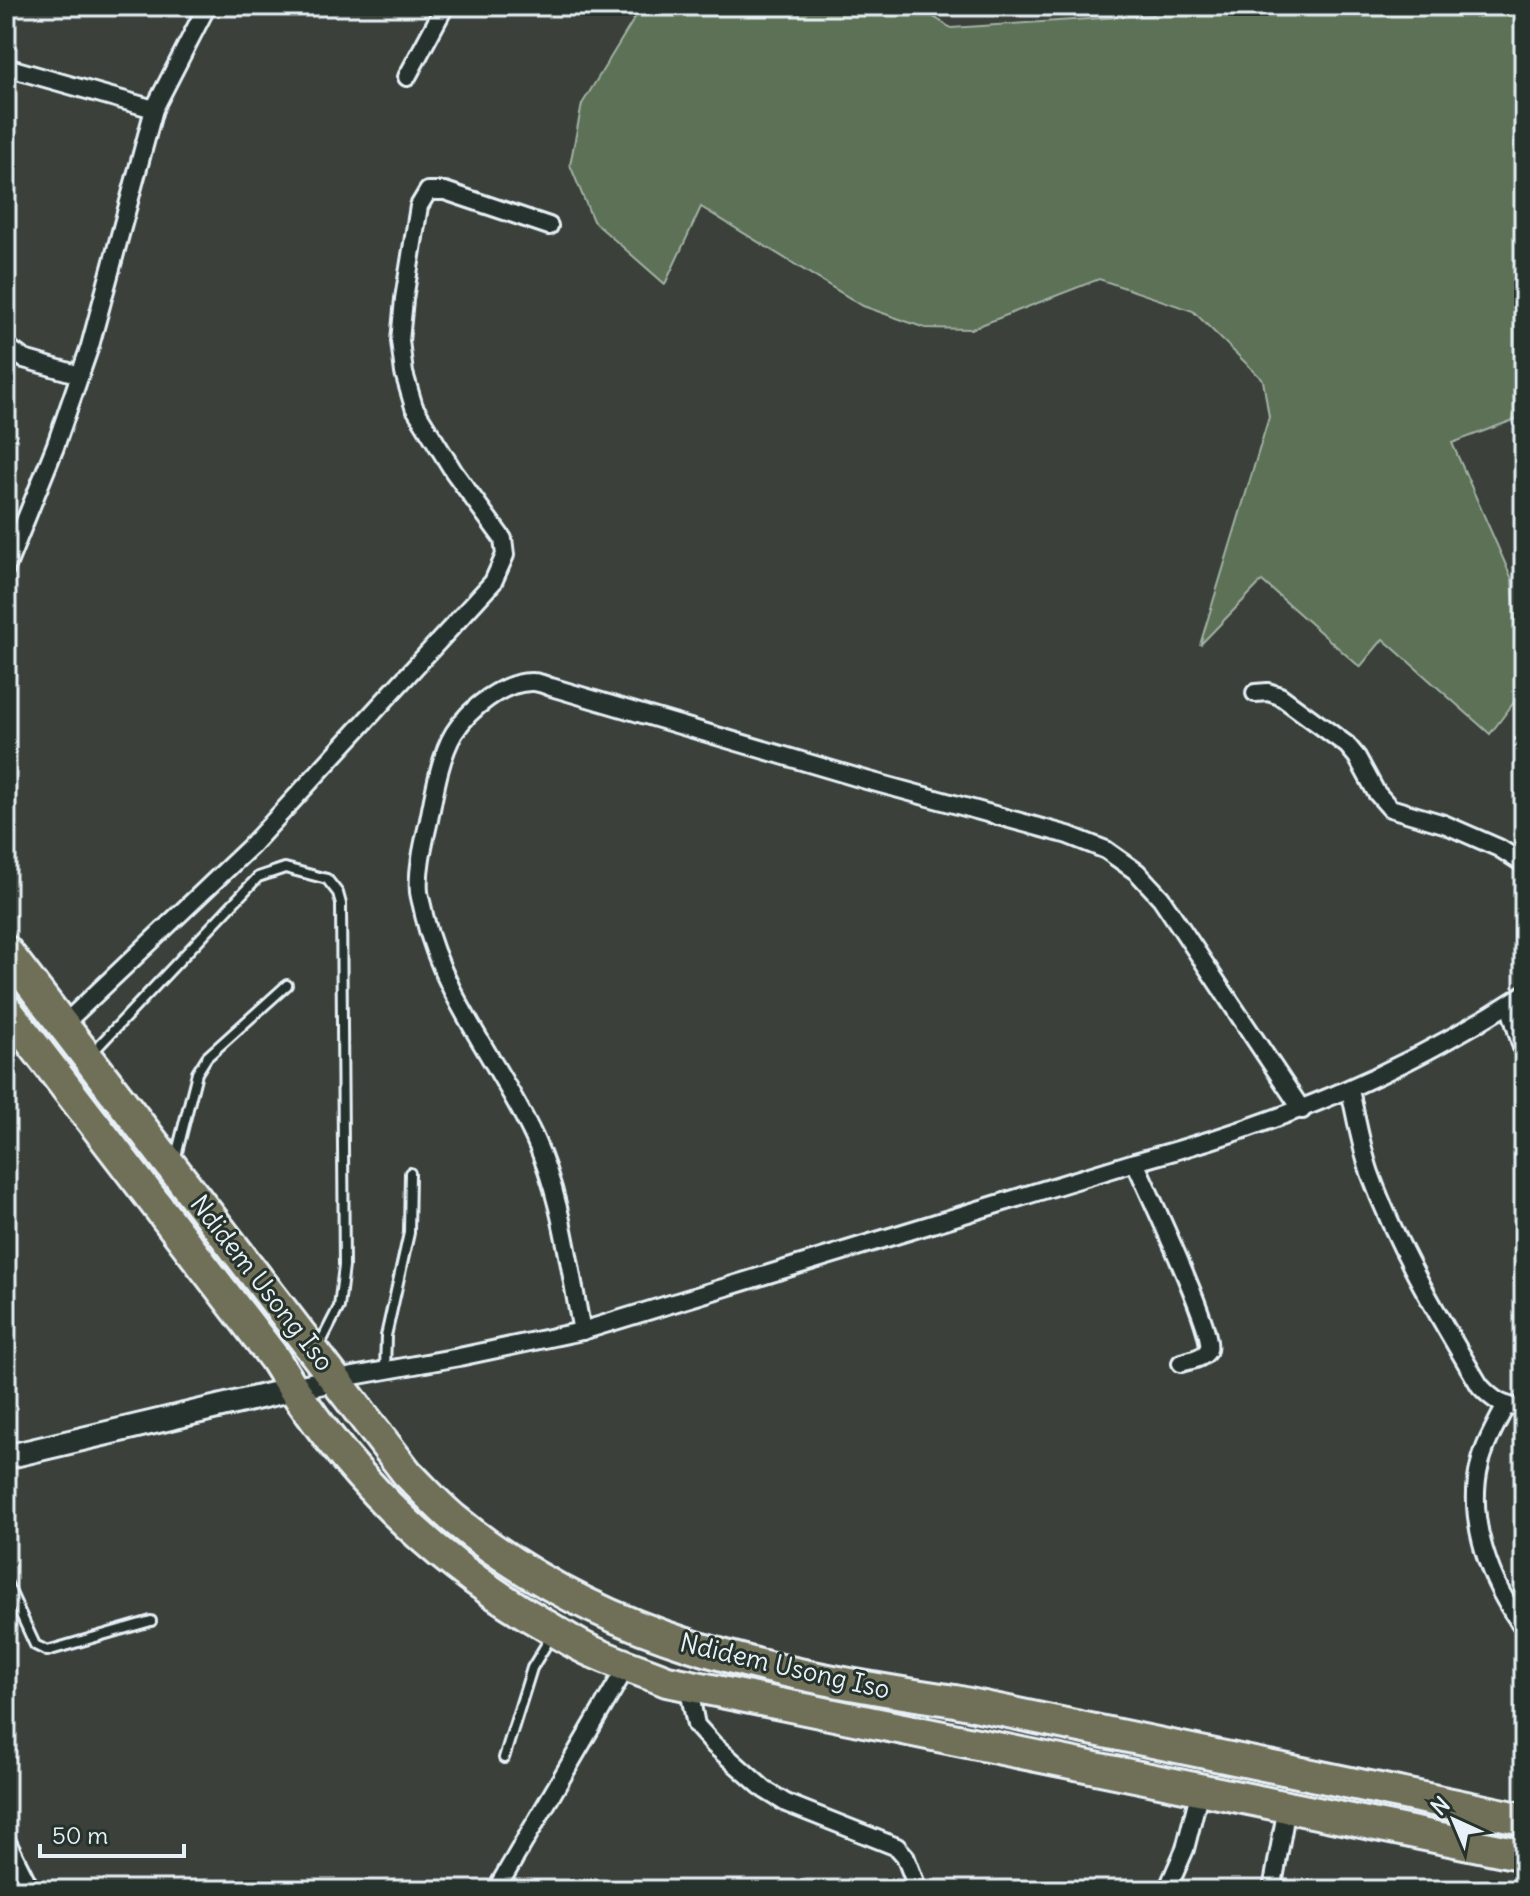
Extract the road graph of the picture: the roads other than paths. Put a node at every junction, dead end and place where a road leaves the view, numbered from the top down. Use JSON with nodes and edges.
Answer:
{"nodes":[{"id":1,"x":207,"y":6,"type":"edge"},
{"id":2,"x":445,"y":6,"type":"edge"},
{"id":3,"x":6,"y":67,"type":"edge"},
{"id":4,"x":407,"y":77,"type":"dead end"},
{"id":5,"x":154,"y":109,"type":"junction"},
{"id":6,"x":549,"y":226,"type":"dead end"},
{"id":7,"x":6,"y":346,"type":"edge"},
{"id":8,"x":80,"y":375,"type":"junction"},
{"id":9,"x":6,"y":568,"type":"edge"},
{"id":10,"x":1255,"y":693,"type":"dead end"},
{"id":11,"x":1524,"y":864,"type":"edge"},
{"id":12,"x":6,"y":951,"type":"edge"},
{"id":13,"x":287,"y":985,"type":"dead end"},
{"id":14,"x":1524,"y":994,"type":"edge"},
{"id":15,"x":1509,"y":1004,"type":"junction"},
{"id":16,"x":6,"y":1009,"type":"edge"},
{"id":17,"x":62,"y":1026,"type":"junction"},
{"id":18,"x":1524,"y":1054,"type":"edge"},
{"id":19,"x":87,"y":1058,"type":"junction"},
{"id":20,"x":1350,"y":1090,"type":"junction"},
{"id":21,"x":1302,"y":1110,"type":"junction"},
{"id":22,"x":1135,"y":1162,"type":"junction"},
{"id":23,"x":173,"y":1169,"type":"junction"},
{"id":24,"x":410,"y":1173,"type":"dead end"},
{"id":25,"x":582,"y":1331,"type":"junction"},
{"id":26,"x":315,"y":1352,"type":"junction"},
{"id":27,"x":1181,"y":1363,"type":"dead end"},
{"id":28,"x":385,"y":1370,"type":"junction"},
{"id":29,"x":336,"y":1379,"type":"junction"},
{"id":30,"x":294,"y":1391,"type":"junction"},
{"id":31,"x":1505,"y":1407,"type":"junction"},
{"id":32,"x":1524,"y":1407,"type":"edge"},
{"id":33,"x":6,"y":1457,"type":"edge"},
{"id":34,"x":6,"y":1582,"type":"edge"},
{"id":35,"x":151,"y":1621,"type":"dead end"},
{"id":36,"x":1524,"y":1628,"type":"edge"},
{"id":37,"x":555,"y":1631,"type":"junction"},
{"id":38,"x":627,"y":1666,"type":"junction"},
{"id":39,"x":688,"y":1685,"type":"junction"},
{"id":40,"x":504,"y":1758,"type":"dead end"},
{"id":41,"x":1200,"y":1790,"type":"junction"},
{"id":42,"x":1287,"y":1807,"type":"junction"},
{"id":43,"x":1524,"y":1819,"type":"edge"},
{"id":44,"x":6,"y":1840,"type":"edge"},
{"id":45,"x":1524,"y":1855,"type":"edge"},
{"id":46,"x":31,"y":1890,"type":"edge"},
{"id":47,"x":496,"y":1890,"type":"edge"},
{"id":48,"x":918,"y":1890,"type":"edge"},
{"id":49,"x":1167,"y":1890,"type":"edge"},
{"id":50,"x":1272,"y":1890,"type":"edge"}],
"edges":[{"from":1,"to":5,"type":"street"},
{"from":2,"to":4,"type":"street"},
{"from":3,"to":5,"type":"street"},
{"from":5,"to":8,"type":"street"},
{"from":6,"to":17,"type":"street"},
{"from":7,"to":8,"type":"street"},
{"from":8,"to":9,"type":"street"},
{"from":10,"to":11,"type":"street"},
{"from":12,"to":17,"type":"highway","name":"Ndidem Usong Iso"},
{"from":13,"to":23,"type":"lane"},
{"from":14,"to":15,"type":"street"},
{"from":15,"to":18,"type":"street"},
{"from":15,"to":20,"type":"street"},
{"from":16,"to":30,"type":"highway","name":"Ndidem Usong Iso"},
{"from":17,"to":19,"type":"highway","name":"Ndidem Usong Iso"},
{"from":19,"to":23,"type":"highway","name":"Ndidem Usong Iso"},
{"from":19,"to":26,"type":"lane"},
{"from":20,"to":21,"type":"street"},
{"from":20,"to":31,"type":"street"},
{"from":21,"to":22,"type":"street"},
{"from":21,"to":25,"type":"street"},
{"from":22,"to":25,"type":"street"},
{"from":22,"to":27,"type":"street"},
{"from":23,"to":26,"type":"highway","name":"Ndidem Usong Iso"},
{"from":24,"to":28,"type":"lane"},
{"from":25,"to":28,"type":"street"},
{"from":26,"to":29,"type":"highway","name":"Ndidem Usong Iso"},
{"from":28,"to":29,"type":"street"},
{"from":29,"to":30,"type":"street"},
{"from":29,"to":43,"type":"highway","name":"Ndidem Usong Iso"},
{"from":30,"to":33,"type":"street"},
{"from":30,"to":37,"type":"highway","name":"Ndidem Usong Iso"},
{"from":31,"to":32,"type":"street"},
{"from":31,"to":36,"type":"street"},
{"from":34,"to":35,"type":"lane"},
{"from":37,"to":38,"type":"highway","name":"Ndidem Usong Iso"},
{"from":37,"to":40,"type":"lane"},
{"from":38,"to":39,"type":"highway","name":"Ndidem Usong Iso"},
{"from":38,"to":47,"type":"street"},
{"from":39,"to":41,"type":"highway","name":"Ndidem Usong Iso"},
{"from":39,"to":48,"type":"street"},
{"from":41,"to":42,"type":"highway","name":"Ndidem Usong Iso"},
{"from":41,"to":49,"type":"street"},
{"from":42,"to":45,"type":"highway","name":"Ndidem Usong Iso"},
{"from":42,"to":50,"type":"street"},
{"from":44,"to":46,"type":"street"}]}
